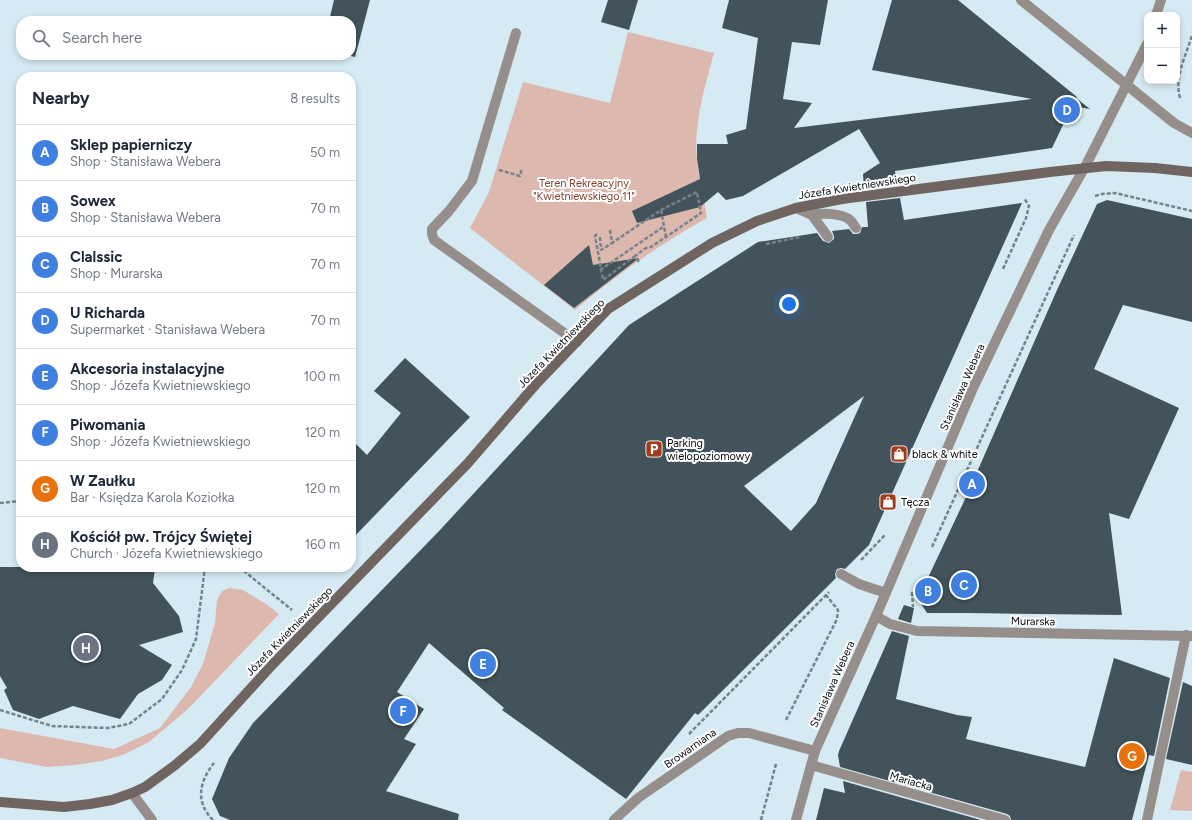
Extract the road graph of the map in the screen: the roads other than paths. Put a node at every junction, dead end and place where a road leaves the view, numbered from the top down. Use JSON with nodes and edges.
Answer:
{"nodes":[{"id":1,"x":1021,"y":0,"type":"edge"},
{"id":2,"x":1161,"y":0,"type":"edge"},
{"id":3,"x":1157,"y":12,"type":"edge"},
{"id":4,"x":516,"y":33,"type":"dead end"},
{"id":5,"x":1145,"y":48,"type":"edge"},
{"id":6,"x":1127,"y":85,"type":"junction"},
{"id":7,"x":1192,"y":133,"type":"edge"},
{"id":8,"x":1085,"y":167,"type":"junction"},
{"id":9,"x":1192,"y":172,"type":"edge"},
{"id":10,"x":796,"y":208,"type":"junction"},
{"id":11,"x":812,"y":215,"type":"junction"},
{"id":12,"x":856,"y":228,"type":"dead end"},
{"id":13,"x":825,"y":233,"type":"road end"},
{"id":14,"x":577,"y":342,"type":"junction"},
{"id":15,"x":842,"y":575,"type":"road end"},
{"id":16,"x":886,"y":593,"type":"junction"},
{"id":17,"x":876,"y":616,"type":"junction"},
{"id":18,"x":1189,"y":636,"type":"edge"},
{"id":19,"x":815,"y":751,"type":"junction"},
{"id":20,"x":811,"y":765,"type":"junction"},
{"id":21,"x":132,"y":793,"type":"junction"},
{"id":22,"x":0,"y":802,"type":"edge"},
{"id":23,"x":152,"y":820,"type":"edge"},
{"id":24,"x":614,"y":820,"type":"edge"},
{"id":25,"x":796,"y":820,"type":"edge"},
{"id":26,"x":1005,"y":820,"type":"edge"},
{"id":27,"x":1147,"y":820,"type":"edge"}],
"edges":[{"from":1,"to":6,"type":"street"},
{"from":2,"to":3,"type":"street"},
{"from":4,"to":14,"type":"street"},
{"from":5,"to":6,"type":"street","name":"Stanisława Webera"},
{"from":6,"to":7,"type":"street"},
{"from":6,"to":8,"type":"street","name":"Stanisława Webera"},
{"from":8,"to":9,"type":"main road","name":"Józefa Kwietniewskiego"},
{"from":8,"to":10,"type":"main road","name":"Józefa Kwietniewskiego"},
{"from":8,"to":16,"type":"street","name":"Stanisława Webera"},
{"from":10,"to":11,"type":"street"},
{"from":10,"to":14,"type":"main road","name":"Józefa Kwietniewskiego"},
{"from":11,"to":12,"type":"street"},
{"from":11,"to":13,"type":"street"},
{"from":14,"to":21,"type":"main road","name":"Józefa Kwietniewskiego"},
{"from":15,"to":16,"type":"street"},
{"from":16,"to":17,"type":"street","name":"Stanisława Webera"},
{"from":17,"to":18,"type":"street","name":"Murarska"},
{"from":17,"to":19,"type":"street","name":"Stanisława Webera"},
{"from":18,"to":27,"type":"street"},
{"from":19,"to":20,"type":"street","name":"Stanisława Webera"},
{"from":19,"to":24,"type":"street","name":"Browarniana"},
{"from":20,"to":25,"type":"street","name":"Stanisława Webera"},
{"from":20,"to":26,"type":"street","name":"Mariacka"},
{"from":21,"to":22,"type":"main road","name":"Józefa Kwietniewskiego"},
{"from":21,"to":23,"type":"street"}]}
